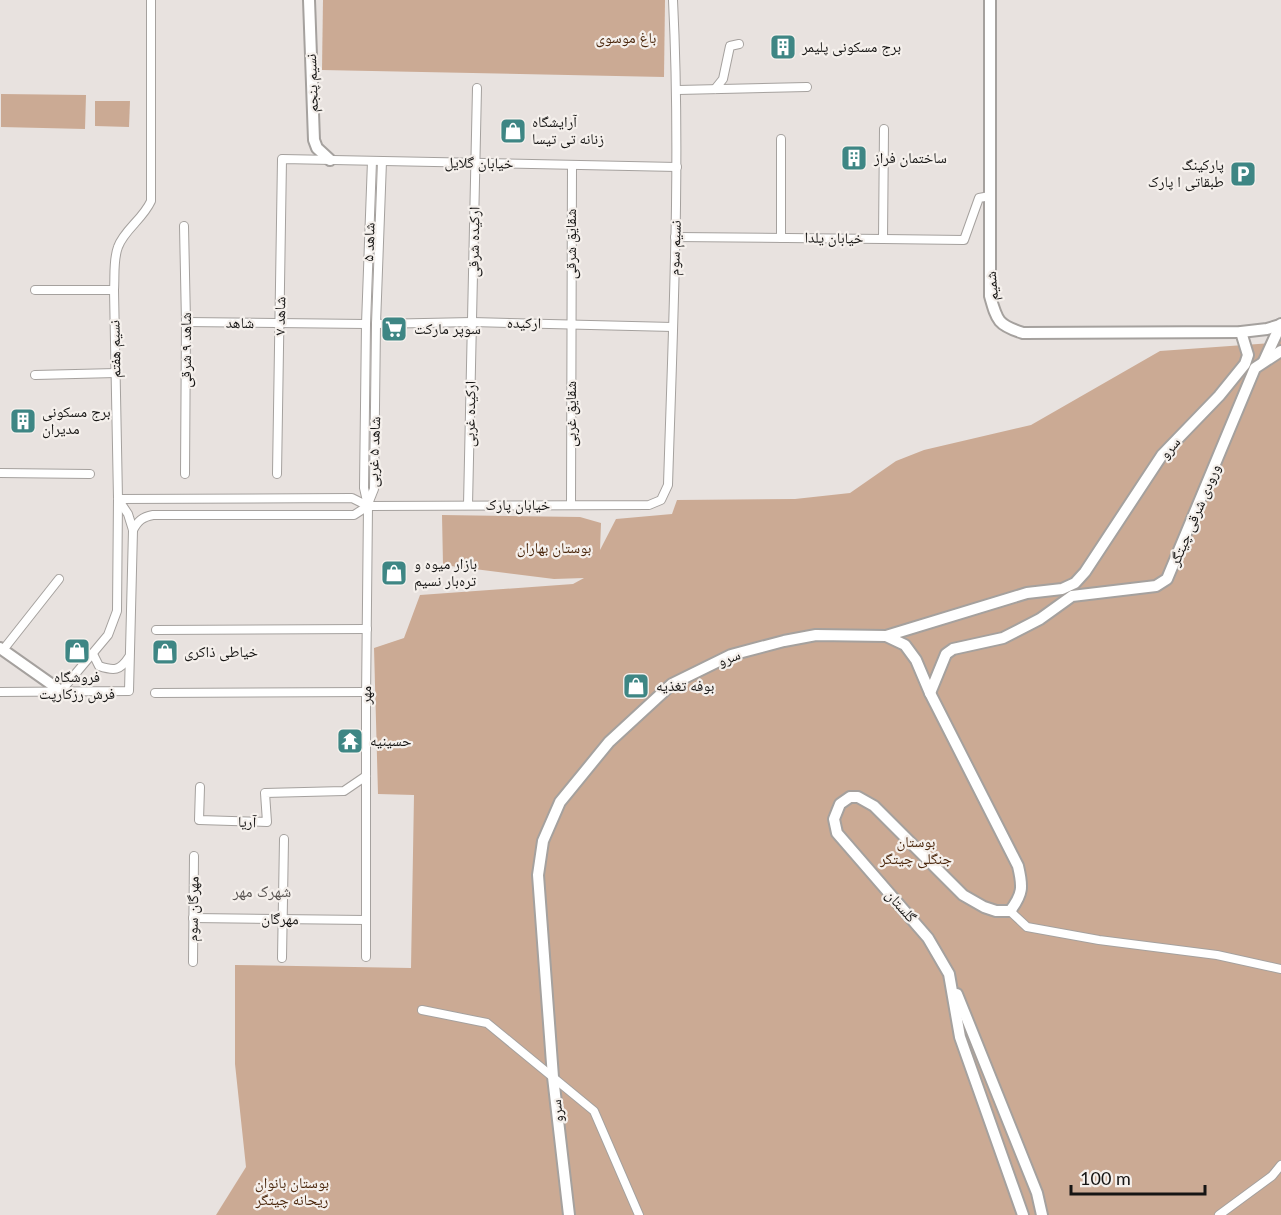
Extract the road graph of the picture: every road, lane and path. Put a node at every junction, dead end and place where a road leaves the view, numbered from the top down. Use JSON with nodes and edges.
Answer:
{"nodes":[{"id":1,"x":151,"y":0,"type":"edge"},
{"id":2,"x":309,"y":0,"type":"edge"},
{"id":3,"x":674,"y":0,"type":"edge"},
{"id":4,"x":990,"y":0,"type":"edge"},
{"id":5,"x":739,"y":44,"type":"dead end"},
{"id":6,"x":807,"y":87,"type":"dead end"},
{"id":7,"x":477,"y":88,"type":"dead end"},
{"id":8,"x":715,"y":89,"type":"junction"},
{"id":9,"x":678,"y":90,"type":"junction"},
{"id":10,"x":884,"y":129,"type":"dead end"},
{"id":11,"x":781,"y":139,"type":"dead end"},
{"id":12,"x":282,"y":159,"type":"joint"},
{"id":13,"x":330,"y":160,"type":"junction"},
{"id":14,"x":372,"y":161,"type":"junction"},
{"id":15,"x":382,"y":161,"type":"junction"},
{"id":16,"x":476,"y":163,"type":"junction"},
{"id":17,"x":572,"y":165,"type":"junction"},
{"id":18,"x":677,"y":167,"type":"junction"},
{"id":19,"x":990,"y":196,"type":"junction"},
{"id":20,"x":184,"y":226,"type":"dead end"},
{"id":21,"x":675,"y":237,"type":"junction"},
{"id":22,"x":781,"y":238,"type":"junction"},
{"id":23,"x":883,"y":239,"type":"junction"},
{"id":24,"x":35,"y":290,"type":"dead end"},
{"id":25,"x":114,"y":290,"type":"junction"},
{"id":26,"x":186,"y":322,"type":"junction"},
{"id":27,"x":472,"y":322,"type":"junction"},
{"id":28,"x":280,"y":323,"type":"junction"},
{"id":29,"x":366,"y":324,"type":"junction"},
{"id":30,"x":376,"y":324,"type":"junction"},
{"id":31,"x":571,"y":324,"type":"junction"},
{"id":32,"x":1281,"y":324,"type":"edge"},
{"id":33,"x":673,"y":327,"type":"junction"},
{"id":34,"x":1241,"y":332,"type":"junction"},
{"id":35,"x":1281,"y":351,"type":"edge"},
{"id":36,"x":1260,"y":364,"type":"junction"},
{"id":37,"x":1241,"y":370,"type":"junction"},
{"id":38,"x":116,"y":373,"type":"junction"},
{"id":39,"x":35,"y":375,"type":"dead end"},
{"id":40,"x":0,"y":473,"type":"edge"},
{"id":41,"x":90,"y":474,"type":"dead end"},
{"id":42,"x":185,"y":474,"type":"dead end"},
{"id":43,"x":278,"y":474,"type":"dead end"},
{"id":44,"x":665,"y":495,"type":"joint"},
{"id":45,"x":118,"y":499,"type":"junction"},
{"id":46,"x":468,"y":505,"type":"junction"},
{"id":47,"x":571,"y":505,"type":"junction"},
{"id":48,"x":368,"y":506,"type":"junction"},
{"id":49,"x":133,"y":530,"type":"junction"},
{"id":50,"x":60,"y":579,"type":"dead end"},
{"id":51,"x":156,"y":630,"type":"dead end"},
{"id":52,"x":367,"y":630,"type":"junction"},
{"id":53,"x":886,"y":636,"type":"junction"},
{"id":54,"x":1,"y":649,"type":"edge"},
{"id":55,"x":93,"y":654,"type":"junction"},
{"id":56,"x":129,"y":657,"type":"junction"},
{"id":57,"x":61,"y":691,"type":"junction"},
{"id":58,"x":0,"y":692,"type":"edge"},
{"id":59,"x":366,"y":692,"type":"junction"},
{"id":60,"x":155,"y":693,"type":"dead end"},
{"id":61,"x":930,"y":693,"type":"junction"},
{"id":62,"x":366,"y":776,"type":"junction"},
{"id":63,"x":200,"y":787,"type":"dead end"},
{"id":64,"x":284,"y":839,"type":"dead end"},
{"id":65,"x":194,"y":856,"type":"dead end"},
{"id":66,"x":1010,"y":911,"type":"junction"},
{"id":67,"x":193,"y":918,"type":"junction"},
{"id":68,"x":283,"y":919,"type":"junction"},
{"id":69,"x":366,"y":920,"type":"junction"},
{"id":70,"x":366,"y":957,"type":"dead end"},
{"id":71,"x":282,"y":958,"type":"dead end"},
{"id":72,"x":193,"y":962,"type":"dead end"},
{"id":73,"x":1281,"y":969,"type":"edge"},
{"id":74,"x":949,"y":974,"type":"junction"},
{"id":75,"x":422,"y":1011,"type":"dead end"},
{"id":76,"x":553,"y":1077,"type":"junction"},
{"id":77,"x":1281,"y":1164,"type":"edge"},
{"id":78,"x":569,"y":1215,"type":"edge"},
{"id":79,"x":639,"y":1215,"type":"edge"},
{"id":80,"x":1023,"y":1215,"type":"edge"},
{"id":81,"x":1042,"y":1215,"type":"edge"},
{"id":82,"x":1220,"y":1215,"type":"edge"}],
"edges":[{"from":1,"to":25,"type":"street","name":"نسیم هفتم"},
{"from":2,"to":13,"type":"street","name":"نسیم پنجم"},
{"from":3,"to":9,"type":"street","name":"نسیم سوم"},
{"from":4,"to":19,"type":"street","name":"شمیم"},
{"from":5,"to":8,"type":"street"},
{"from":6,"to":8,"type":"street"},
{"from":7,"to":16,"type":"street"},
{"from":8,"to":9,"type":"street"},
{"from":9,"to":18,"type":"street","name":"نسیم سوم"},
{"from":10,"to":23,"type":"street","name":"خیابان یلدا"},
{"from":11,"to":22,"type":"street"},
{"from":12,"to":13,"type":"street","name":"خیابان گلایل"},
{"from":12,"to":28,"type":"street","name":"شاهد ۷"},
{"from":13,"to":14,"type":"street","name":"خیابان گلایل"},
{"from":14,"to":15,"type":"street","name":"خیابان گلایل"},
{"from":14,"to":29,"type":"street","name":"شاهد ۵"},
{"from":15,"to":16,"type":"street","name":"خیابان گلایل"},
{"from":15,"to":30,"type":"street","name":"شاهد ۵"},
{"from":16,"to":17,"type":"street","name":"خیابان گلایل"},
{"from":16,"to":27,"type":"street","name":"ارکیده شرقی"},
{"from":17,"to":18,"type":"street","name":"خیابان گلایل"},
{"from":17,"to":31,"type":"street","name":"شقایق شرقی"},
{"from":18,"to":21,"type":"street","name":"نسیم سوم"},
{"from":19,"to":23,"type":"street"},
{"from":19,"to":34,"type":"street","name":"شمیم"},
{"from":20,"to":26,"type":"street","name":"شاهد ۹ شرقی"},
{"from":21,"to":22,"type":"street","name":"خیابان یلدا"},
{"from":21,"to":33,"type":"street","name":"نسیم سوم"},
{"from":22,"to":23,"type":"street","name":"خیابان یلدا"},
{"from":24,"to":25,"type":"street"},
{"from":25,"to":38,"type":"street","name":"نسیم هفتم"},
{"from":26,"to":28,"type":"street","name":"شاهد"},
{"from":26,"to":42,"type":"street","name":"شاهد ۹ شرقی"},
{"from":27,"to":30,"type":"street","name":"ارکیده"},
{"from":27,"to":31,"type":"street","name":"ارکیده"},
{"from":27,"to":46,"type":"street","name":"ارکیده غربی"},
{"from":28,"to":29,"type":"street","name":"شاهد"},
{"from":28,"to":43,"type":"street","name":"شاهد ۷"},
{"from":29,"to":48,"type":"street","name":"شاهد ۵ غربی"},
{"from":30,"to":48,"type":"street","name":"شاهد ۵ غربی"},
{"from":31,"to":33,"type":"street","name":"ارکیده"},
{"from":31,"to":47,"type":"street","name":"شقایق غربی"},
{"from":32,"to":34,"type":"street","name":"شمیم"},
{"from":32,"to":36,"type":"street","name":"ورودی شرقی چیتگر"},
{"from":33,"to":44,"type":"street","name":"نسیم سوم"},
{"from":34,"to":37,"type":"street","name":"سرو"},
{"from":35,"to":36,"type":"street"},
{"from":36,"to":37,"type":"street"},
{"from":36,"to":61,"type":"street","name":"ورودی شرقی چیتگر"},
{"from":37,"to":53,"type":"street","name":"سرو"},
{"from":38,"to":39,"type":"street"},
{"from":38,"to":45,"type":"street","name":"نسیم هفتم"},
{"from":40,"to":41,"type":"street"},
{"from":44,"to":47,"type":"street","name":"خیابان پارک"},
{"from":45,"to":48,"type":"street","name":"خیابان پارک"},
{"from":45,"to":49,"type":"street"},
{"from":45,"to":55,"type":"street","name":"نسیم هفتم"},
{"from":46,"to":47,"type":"street","name":"خیابان پارک"},
{"from":46,"to":48,"type":"street","name":"خیابان پارک"},
{"from":48,"to":49,"type":"street","name":"خیابان پارک"},
{"from":48,"to":52,"type":"street","name":"مهر"},
{"from":49,"to":56,"type":"street"},
{"from":50,"to":54,"type":"street"},
{"from":51,"to":52,"type":"street"},
{"from":52,"to":59,"type":"street","name":"مهر"},
{"from":53,"to":61,"type":"street"},
{"from":53,"to":76,"type":"street","name":"سرو"},
{"from":54,"to":57,"type":"street"},
{"from":55,"to":56,"type":"street"},
{"from":55,"to":57,"type":"street","name":"نسیم هفتم"},
{"from":56,"to":57,"type":"street"},
{"from":57,"to":58,"type":"street"},
{"from":59,"to":60,"type":"street"},
{"from":59,"to":62,"type":"street","name":"مهر"},
{"from":61,"to":66,"type":"street"},
{"from":62,"to":63,"type":"street","name":"آریا"},
{"from":62,"to":69,"type":"street","name":"مهر"},
{"from":64,"to":68,"type":"street"},
{"from":65,"to":67,"type":"street","name":"مهرگان سوم"},
{"from":66,"to":73,"type":"street"},
{"from":66,"to":74,"type":"street","name":"گلستان"},
{"from":67,"to":68,"type":"street","name":"مهرگان"},
{"from":67,"to":72,"type":"street","name":"مهرگان سوم"},
{"from":68,"to":69,"type":"street","name":"مهرگان"},
{"from":68,"to":71,"type":"street"},
{"from":69,"to":70,"type":"street","name":"مهر"},
{"from":74,"to":80,"type":"street","name":"گلستان"},
{"from":74,"to":81,"type":"street"},
{"from":75,"to":76,"type":"street"},
{"from":76,"to":78,"type":"street","name":"سرو"},
{"from":76,"to":79,"type":"street"},
{"from":77,"to":82,"type":"street"}]}
